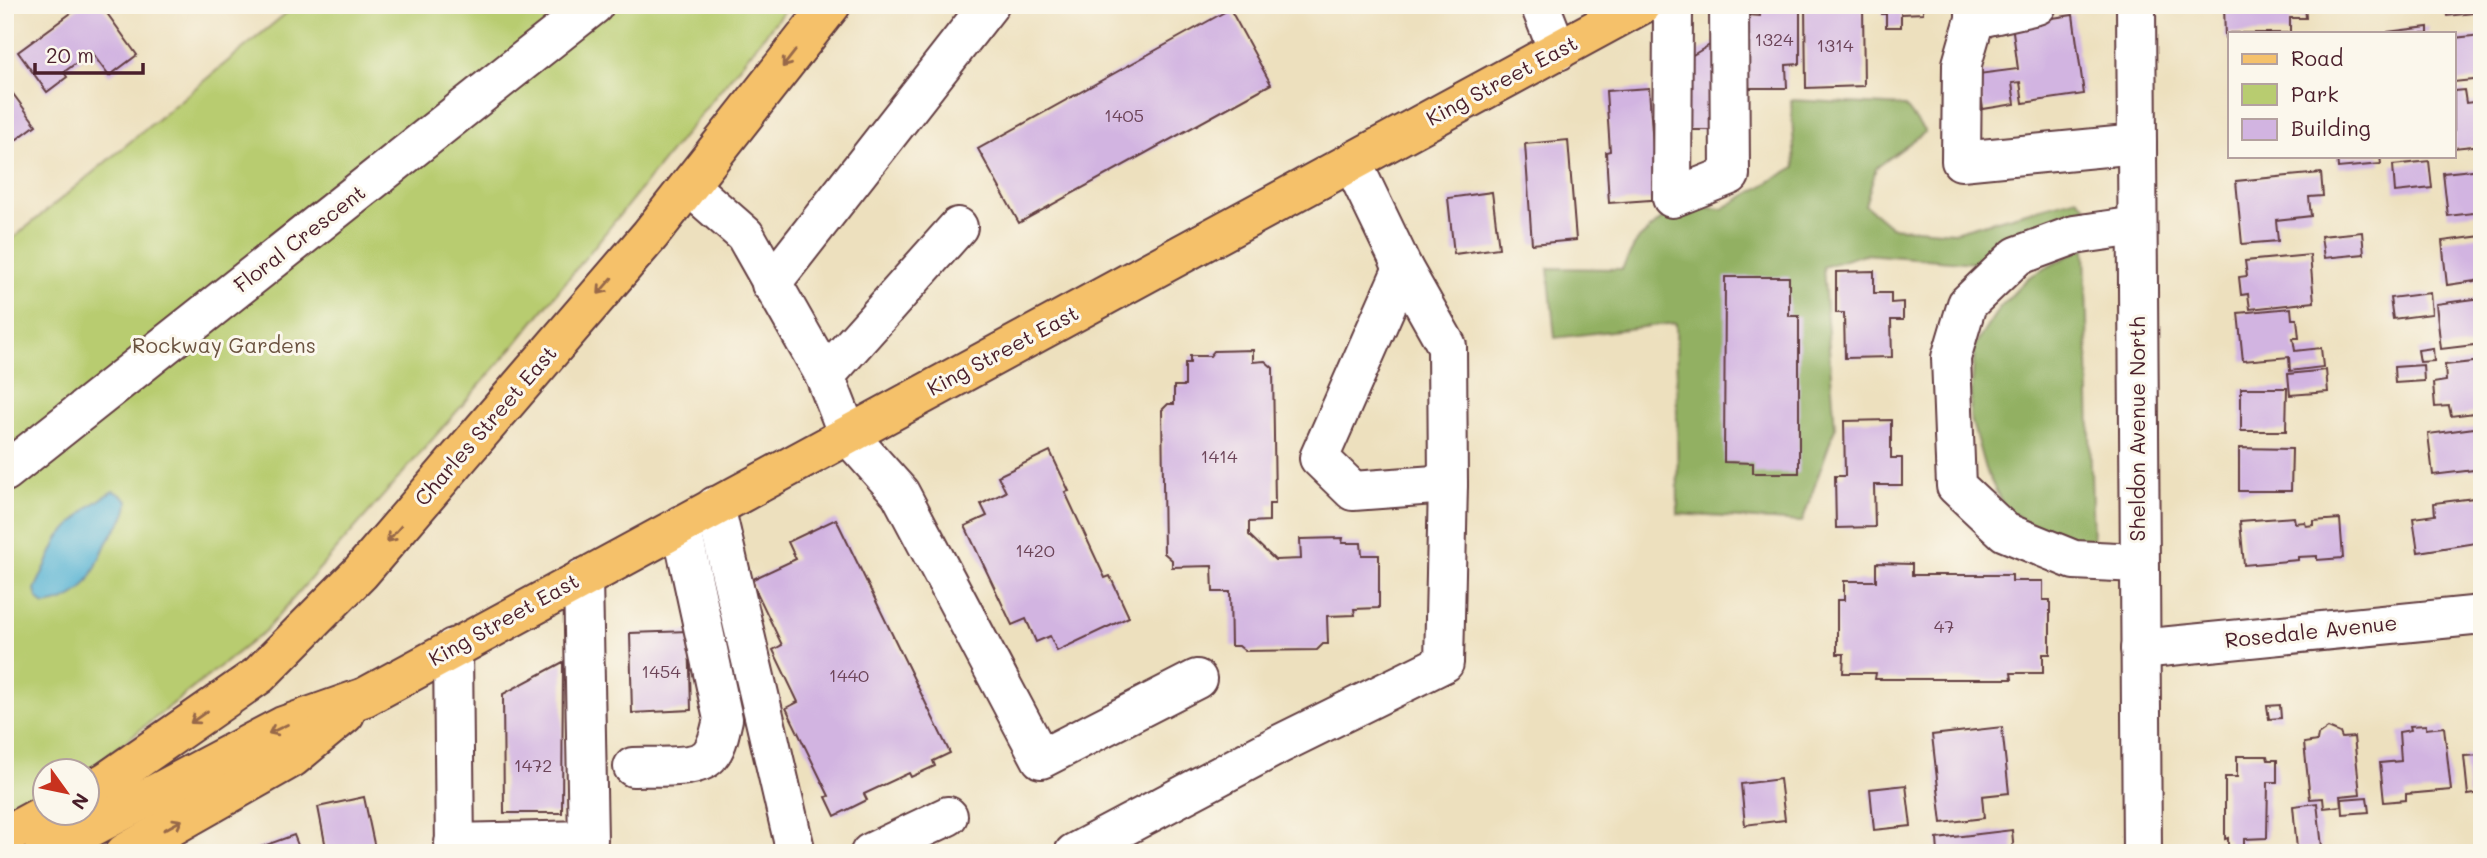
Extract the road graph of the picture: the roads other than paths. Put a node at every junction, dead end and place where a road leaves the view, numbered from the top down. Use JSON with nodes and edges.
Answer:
{"nodes":[{"id":1,"x":594,"y":5,"type":"edge"},
{"id":2,"x":831,"y":5,"type":"edge"},
{"id":3,"x":989,"y":5,"type":"edge"},
{"id":4,"x":1540,"y":5,"type":"edge"},
{"id":5,"x":1641,"y":5,"type":"edge"},
{"id":6,"x":1673,"y":5,"type":"edge"},
{"id":7,"x":1730,"y":5,"type":"edge"},
{"id":8,"x":2038,"y":5,"type":"edge"},
{"id":9,"x":2136,"y":5,"type":"edge"},
{"id":10,"x":1975,"y":12,"type":"edge"},
{"id":11,"x":1558,"y":51,"type":"junction"},
{"id":12,"x":2137,"y":144,"type":"junction"},
{"id":13,"x":1352,"y":162,"type":"junction"},
{"id":14,"x":689,"y":186,"type":"junction"},
{"id":15,"x":2137,"y":226,"type":"junction"},
{"id":16,"x":958,"y":227,"type":"dead end"},
{"id":17,"x":1403,"y":268,"type":"junction"},
{"id":18,"x":771,"y":284,"type":"junction"},
{"id":19,"x":825,"y":376,"type":"junction"},
{"id":20,"x":848,"y":435,"type":"junction"},
{"id":21,"x":5,"y":472,"type":"edge"},
{"id":22,"x":1448,"y":484,"type":"junction"},
{"id":23,"x":715,"y":506,"type":"junction"},
{"id":24,"x":681,"y":525,"type":"junction"},
{"id":25,"x":2139,"y":563,"type":"junction"},
{"id":26,"x":583,"y":578,"type":"junction"},
{"id":27,"x":2482,"y":615,"type":"edge"},
{"id":28,"x":453,"y":648,"type":"junction"},
{"id":29,"x":2140,"y":649,"type":"junction"},
{"id":30,"x":1197,"y":679,"type":"dead end"},
{"id":31,"x":365,"y":697,"type":"junction"},
{"id":32,"x":633,"y":767,"type":"dead end"},
{"id":33,"x":102,"y":784,"type":"edge"},
{"id":34,"x":948,"y":816,"type":"dead end"},
{"id":35,"x":32,"y":822,"type":"edge"},
{"id":36,"x":5,"y":836,"type":"edge"},
{"id":37,"x":454,"y":848,"type":"edge"},
{"id":38,"x":43,"y":853,"type":"edge"},
{"id":39,"x":125,"y":853,"type":"edge"},
{"id":40,"x":796,"y":853,"type":"edge"},
{"id":41,"x":870,"y":853,"type":"edge"},
{"id":42,"x":1074,"y":853,"type":"edge"},
{"id":43,"x":2142,"y":853,"type":"edge"}],
"edges":[{"from":1,"to":21,"type":"street","name":"Floral Crescent"},
{"from":2,"to":14,"type":"main road","name":"Charles Street East","one_way":true},
{"from":3,"to":18,"type":"street"},
{"from":4,"to":11,"type":"street"},
{"from":5,"to":11,"type":"main road","name":"King Street East"},
{"from":6,"to":7,"type":"street"},
{"from":8,"to":10,"type":"street"},
{"from":9,"to":12,"type":"street","name":"Sheldon Avenue North"},
{"from":10,"to":12,"type":"street"},
{"from":11,"to":13,"type":"main road","name":"King Street East"},
{"from":12,"to":15,"type":"street","name":"Sheldon Avenue North"},
{"from":13,"to":17,"type":"street"},
{"from":13,"to":20,"type":"main road","name":"King Street East"},
{"from":14,"to":18,"type":"street"},
{"from":14,"to":33,"type":"main road","name":"Charles Street East","one_way":true},
{"from":15,"to":25,"type":"street","name":"Sheldon Avenue North"},
{"from":15,"to":25,"type":"street"},
{"from":16,"to":19,"type":"street"},
{"from":17,"to":22,"type":"street"},
{"from":17,"to":22,"type":"street"},
{"from":18,"to":19,"type":"street"},
{"from":19,"to":20,"type":"street"},
{"from":20,"to":23,"type":"main road","name":"King Street East"},
{"from":20,"to":30,"type":"street"},
{"from":22,"to":42,"type":"street"},
{"from":23,"to":24,"type":"main road","name":"King Street East"},
{"from":23,"to":40,"type":"street"},
{"from":24,"to":26,"type":"main road","name":"King Street East"},
{"from":24,"to":32,"type":"street"},
{"from":25,"to":29,"type":"street","name":"Sheldon Avenue North"},
{"from":26,"to":28,"type":"main road","name":"King Street East"},
{"from":26,"to":37,"type":"street"},
{"from":27,"to":29,"type":"street","name":"Rosedale Avenue"},
{"from":28,"to":31,"type":"main road","name":"King Street East"},
{"from":28,"to":37,"type":"street"},
{"from":29,"to":43,"type":"street","name":"Sheldon Avenue North"},
{"from":31,"to":38,"type":"main road","name":"King Street East","one_way":true},
{"from":39,"to":31,"type":"main road","name":"King Street East","one_way":true},
{"from":34,"to":41,"type":"street"},
{"from":35,"to":36,"type":"main road"}]}
